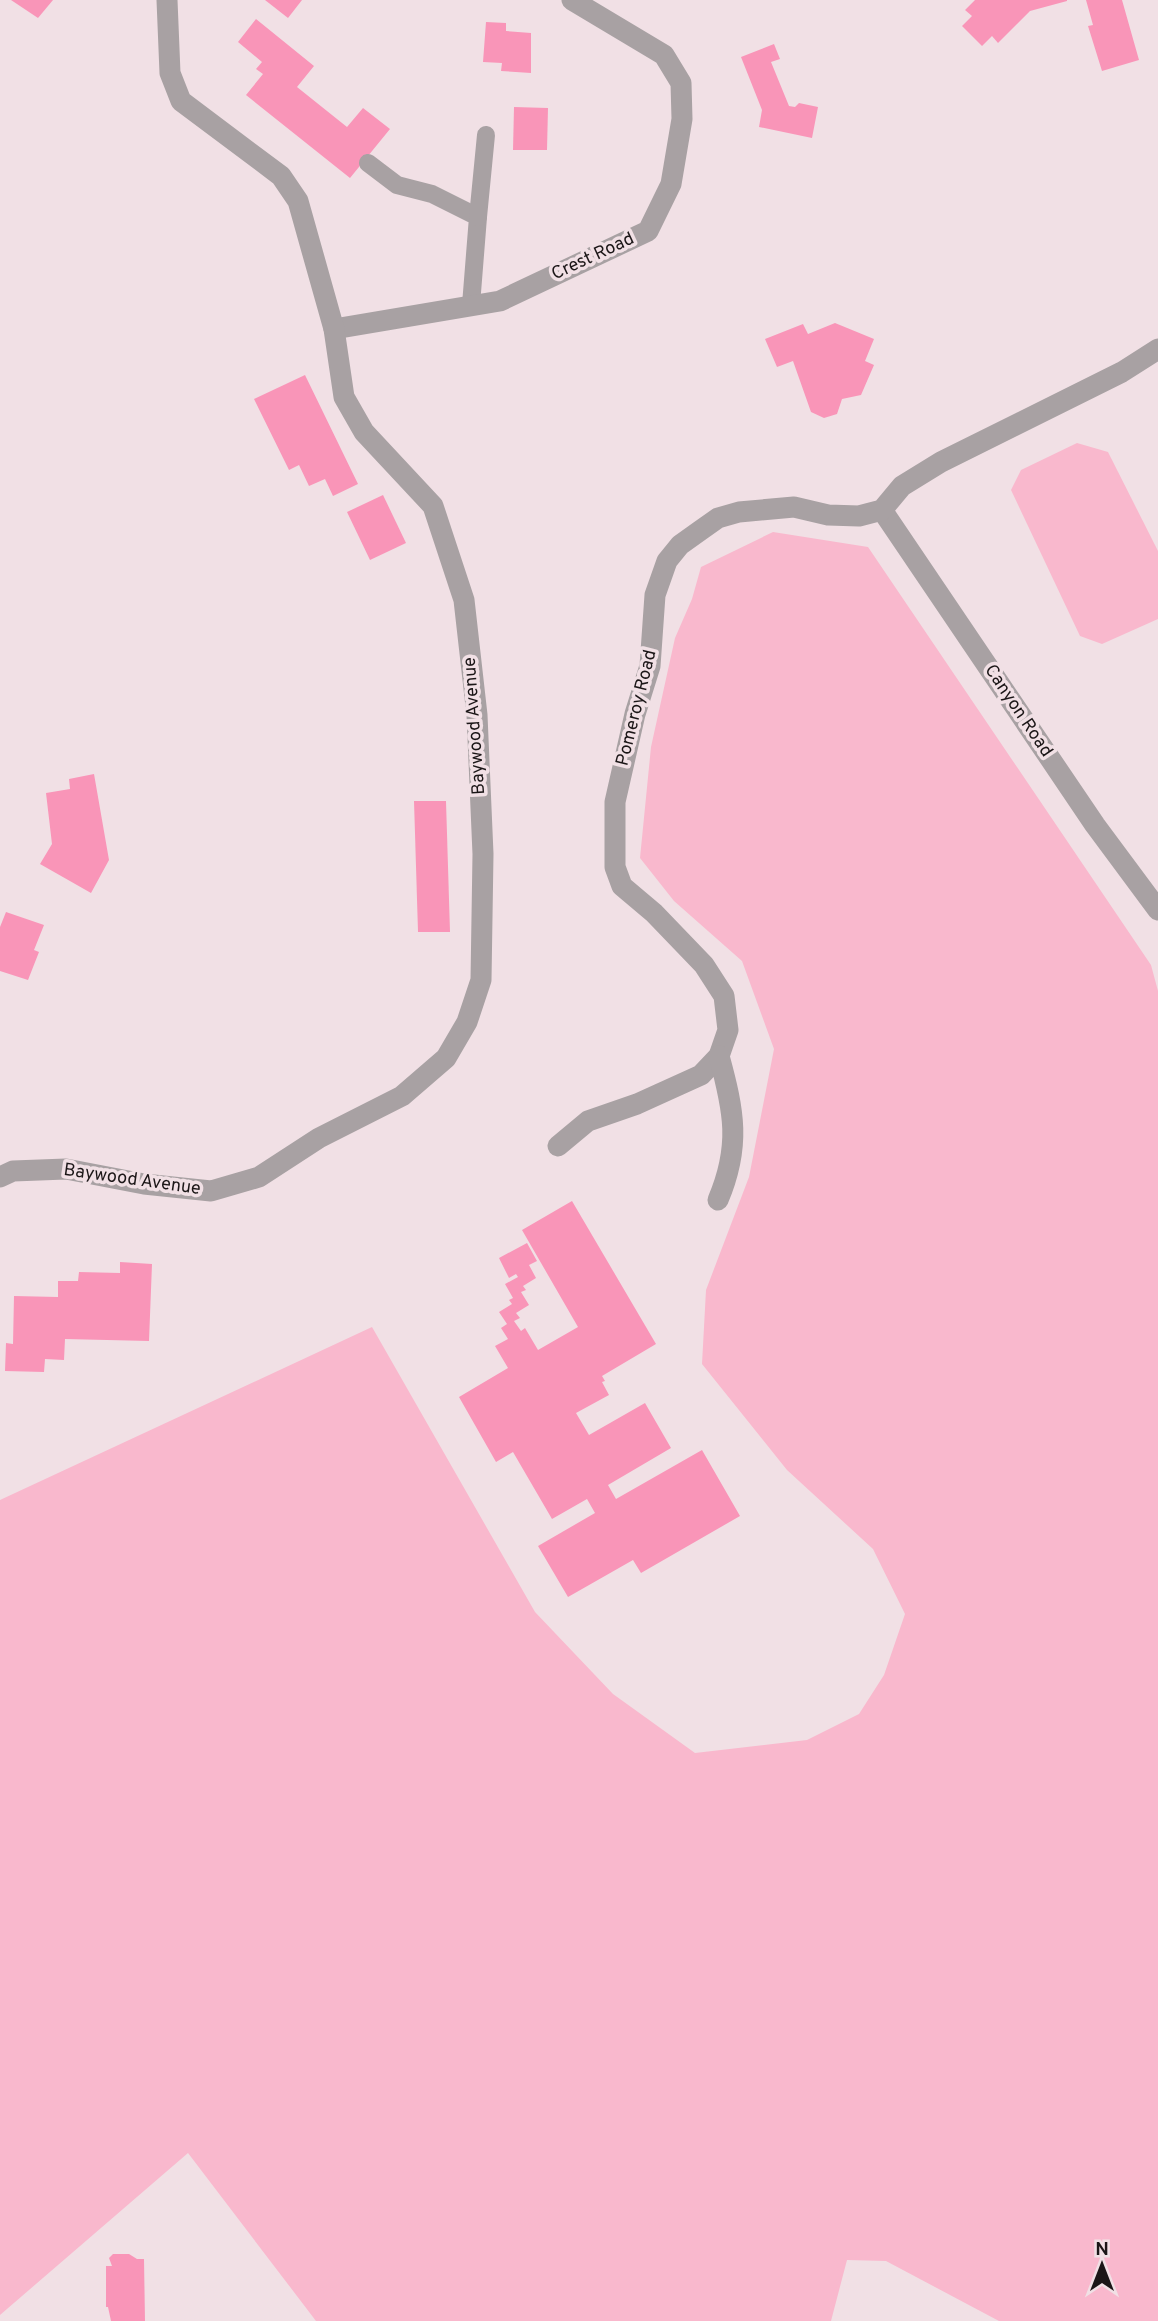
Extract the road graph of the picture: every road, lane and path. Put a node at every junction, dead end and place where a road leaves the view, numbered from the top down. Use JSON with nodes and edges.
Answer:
{"nodes":[{"id":1,"x":167,"y":0,"type":"edge"},
{"id":2,"x":572,"y":0,"type":"edge"},
{"id":3,"x":486,"y":135,"type":"dead end"},
{"id":4,"x":368,"y":163,"type":"dead end"},
{"id":5,"x":478,"y":217,"type":"junction"},
{"id":6,"x":471,"y":305,"type":"junction"},
{"id":7,"x":334,"y":330,"type":"junction"},
{"id":8,"x":1158,"y":349,"type":"edge"},
{"id":9,"x":882,"y":510,"type":"junction"},
{"id":10,"x":1158,"y":910,"type":"edge"},
{"id":11,"x":719,"y":1056,"type":"junction"},
{"id":12,"x":558,"y":1146,"type":"dead end"},
{"id":13,"x":0,"y":1177,"type":"edge"},
{"id":14,"x":718,"y":1200,"type":"dead end"}],
"edges":[{"from":1,"to":7,"type":"street","name":"Baywood Avenue"},
{"from":2,"to":6,"type":"street","name":"Crest Road"},
{"from":3,"to":5,"type":"lane"},
{"from":4,"to":5,"type":"lane"},
{"from":5,"to":6,"type":"lane"},
{"from":6,"to":7,"type":"street","name":"Crest Road"},
{"from":7,"to":13,"type":"street","name":"Baywood Avenue"},
{"from":8,"to":9,"type":"street"},
{"from":9,"to":10,"type":"street","name":"Canyon Road"},
{"from":9,"to":11,"type":"street","name":"Pomeroy Road"},
{"from":11,"to":12,"type":"street"},
{"from":11,"to":14,"type":"street"}]}
